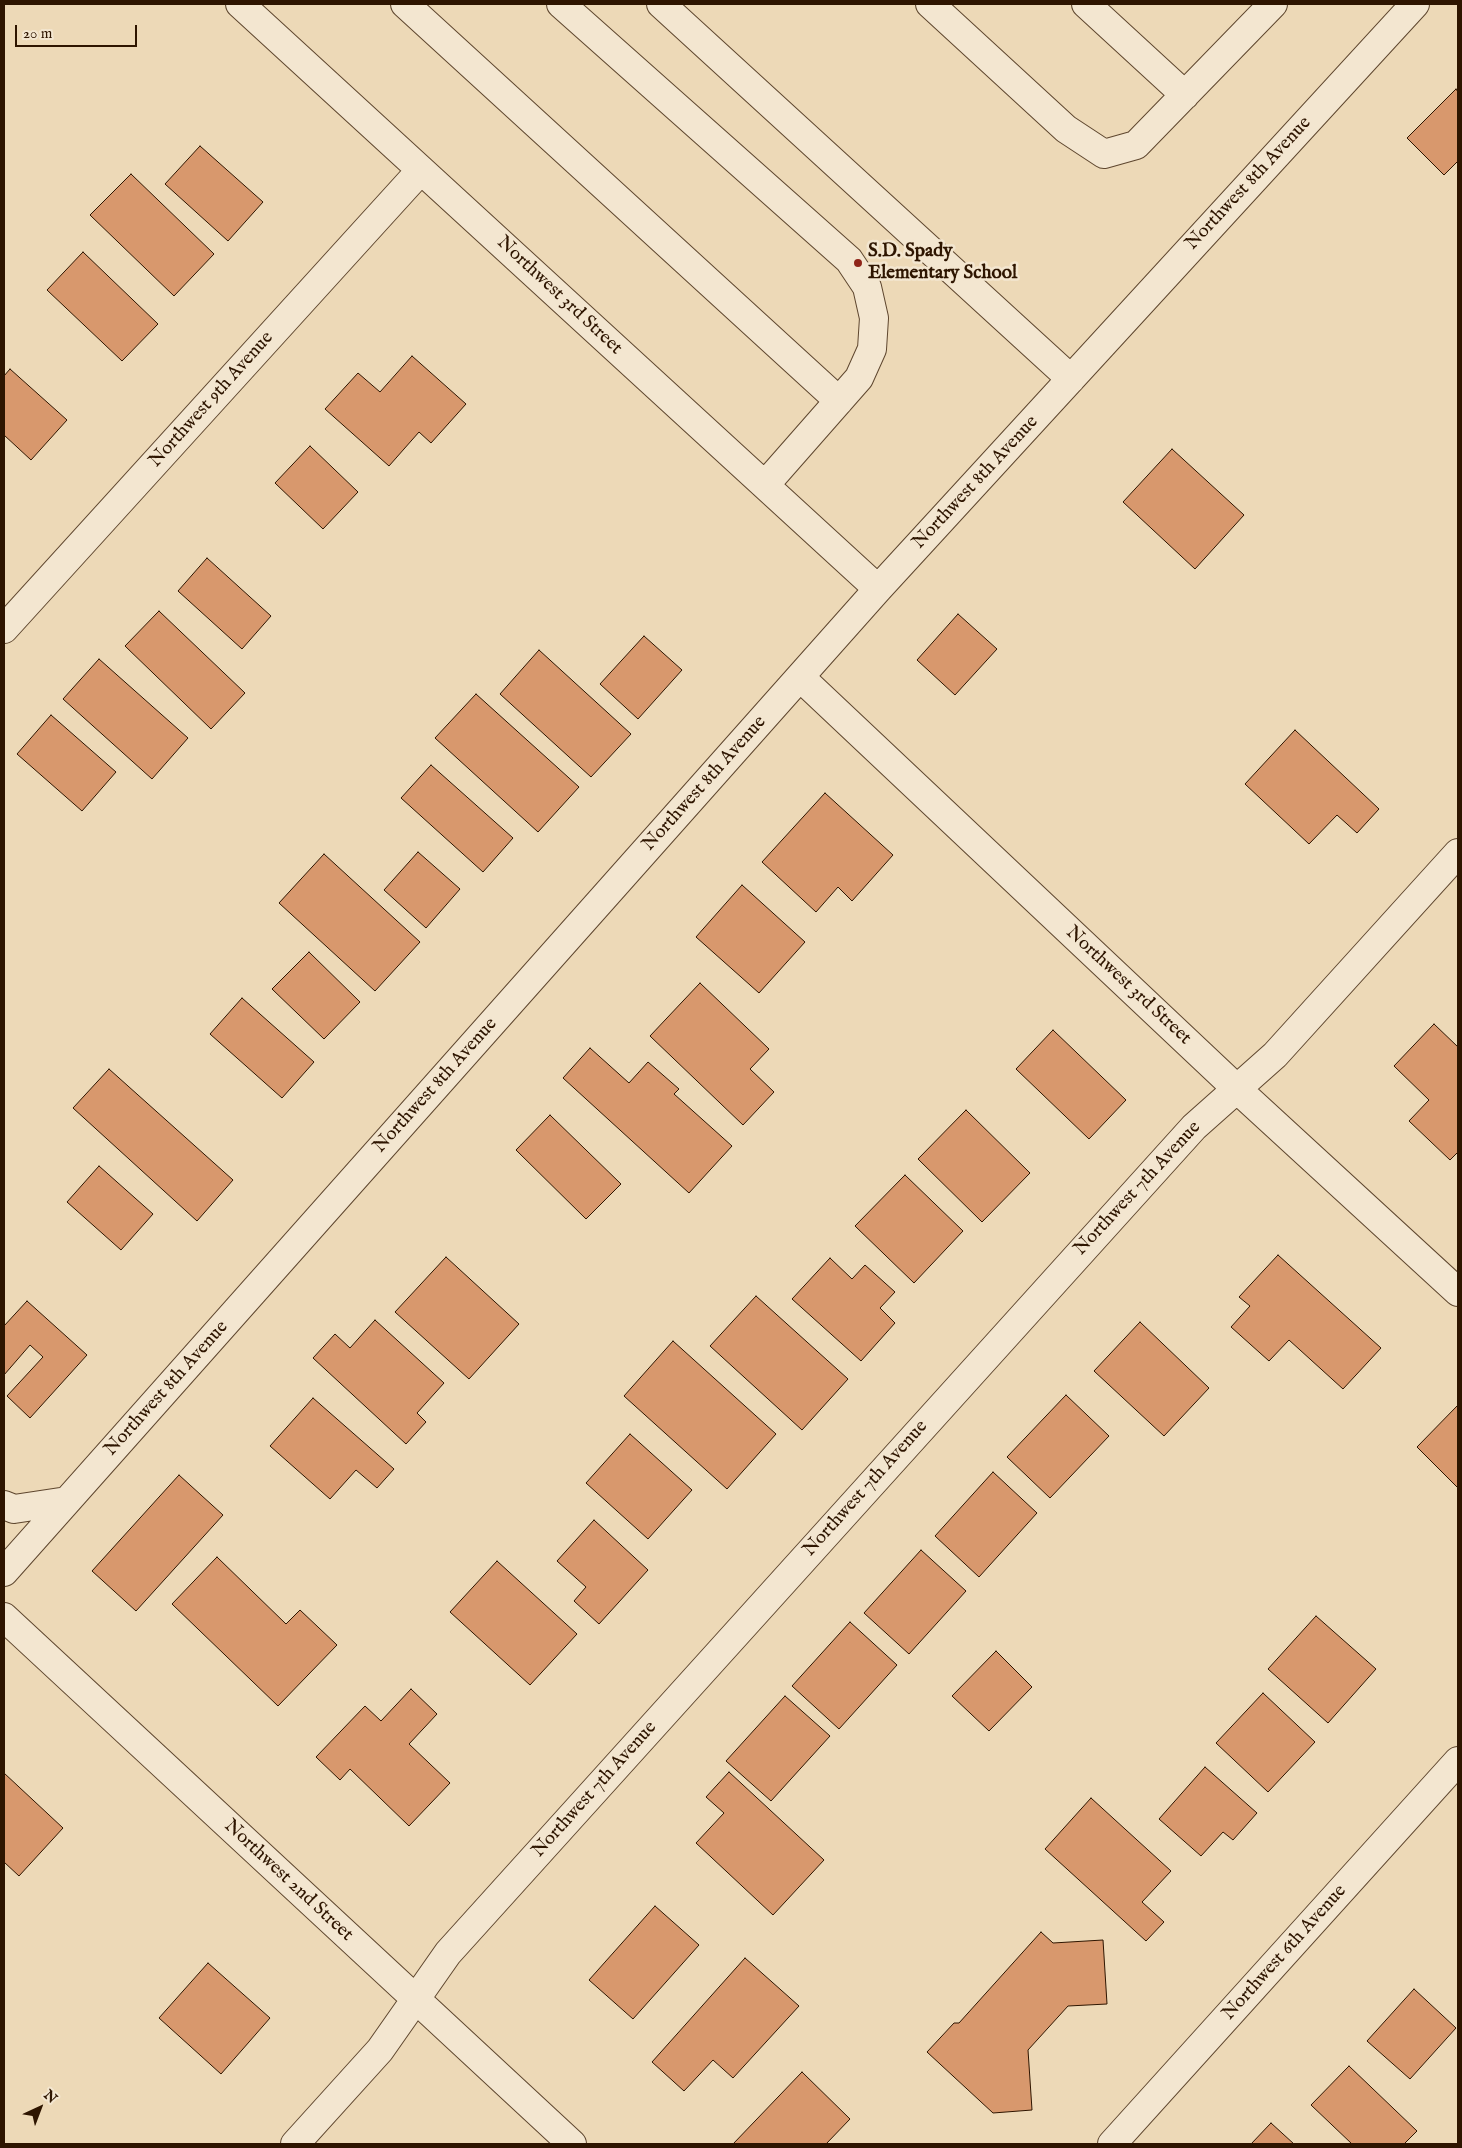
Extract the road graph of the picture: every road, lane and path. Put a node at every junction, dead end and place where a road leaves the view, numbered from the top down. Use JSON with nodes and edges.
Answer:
{"nodes":[{"id":1,"x":240,"y":4,"type":"edge"},
{"id":2,"x":405,"y":4,"type":"edge"},
{"id":3,"x":561,"y":4,"type":"edge"},
{"id":4,"x":661,"y":4,"type":"edge"},
{"id":5,"x":930,"y":4,"type":"edge"},
{"id":6,"x":1086,"y":4,"type":"edge"},
{"id":7,"x":1273,"y":4,"type":"edge"},
{"id":8,"x":1415,"y":4,"type":"edge"},
{"id":9,"x":1185,"y":95,"type":"junction"},
{"id":10,"x":421,"y":170,"type":"junction"},
{"id":11,"x":1071,"y":378,"type":"junction"},
{"id":12,"x":839,"y":401,"type":"junction"},
{"id":13,"x":765,"y":485,"type":"junction"},
{"id":14,"x":878,"y":589,"type":"junction"},
{"id":15,"x":4,"y":629,"type":"edge"},
{"id":16,"x":800,"y":677,"type":"junction"},
{"id":17,"x":1458,"y":854,"type":"edge"},
{"id":18,"x":1237,"y":1089,"type":"junction"},
{"id":19,"x":1458,"y":1292,"type":"edge"},
{"id":20,"x":67,"y":1501,"type":"junction"},
{"id":21,"x":4,"y":1505,"type":"edge"},
{"id":22,"x":4,"y":1572,"type":"edge"},
{"id":23,"x":4,"y":1617,"type":"edge"},
{"id":24,"x":1458,"y":1761,"type":"edge"},
{"id":25,"x":415,"y":1999,"type":"junction"},
{"id":26,"x":295,"y":2144,"type":"edge"},
{"id":27,"x":572,"y":2144,"type":"edge"},
{"id":28,"x":1112,"y":2144,"type":"edge"}],
"edges":[{"from":1,"to":10,"type":"street","name":"Northwest 3rd Street"},
{"from":2,"to":12,"type":"street"},
{"from":3,"to":12,"type":"street"},
{"from":4,"to":11,"type":"street"},
{"from":5,"to":9,"type":"street"},
{"from":6,"to":9,"type":"street"},
{"from":7,"to":9,"type":"street"},
{"from":8,"to":11,"type":"street","name":"Northwest 8th Avenue"},
{"from":10,"to":13,"type":"street","name":"Northwest 3rd Street"},
{"from":10,"to":15,"type":"street","name":"Northwest 9th Avenue"},
{"from":11,"to":14,"type":"street","name":"Northwest 8th Avenue"},
{"from":12,"to":13,"type":"street"},
{"from":13,"to":14,"type":"street","name":"Northwest 3rd Street"},
{"from":14,"to":16,"type":"street","name":"Northwest 8th Avenue"},
{"from":16,"to":18,"type":"street","name":"Northwest 3rd Street"},
{"from":16,"to":20,"type":"street","name":"Northwest 8th Avenue"},
{"from":17,"to":18,"type":"street","name":"Northwest 7th Avenue"},
{"from":18,"to":19,"type":"street","name":"Northwest 3rd Street"},
{"from":18,"to":25,"type":"street","name":"Northwest 7th Avenue"},
{"from":20,"to":21,"type":"street"},
{"from":20,"to":22,"type":"street","name":"Northwest 8th Avenue"},
{"from":23,"to":25,"type":"street","name":"Northwest 2nd Street"},
{"from":24,"to":28,"type":"street","name":"Northwest 6th Avenue"},
{"from":25,"to":26,"type":"street","name":"Northwest 7th Avenue"},
{"from":25,"to":27,"type":"street","name":"Northwest 2nd Street"}]}
